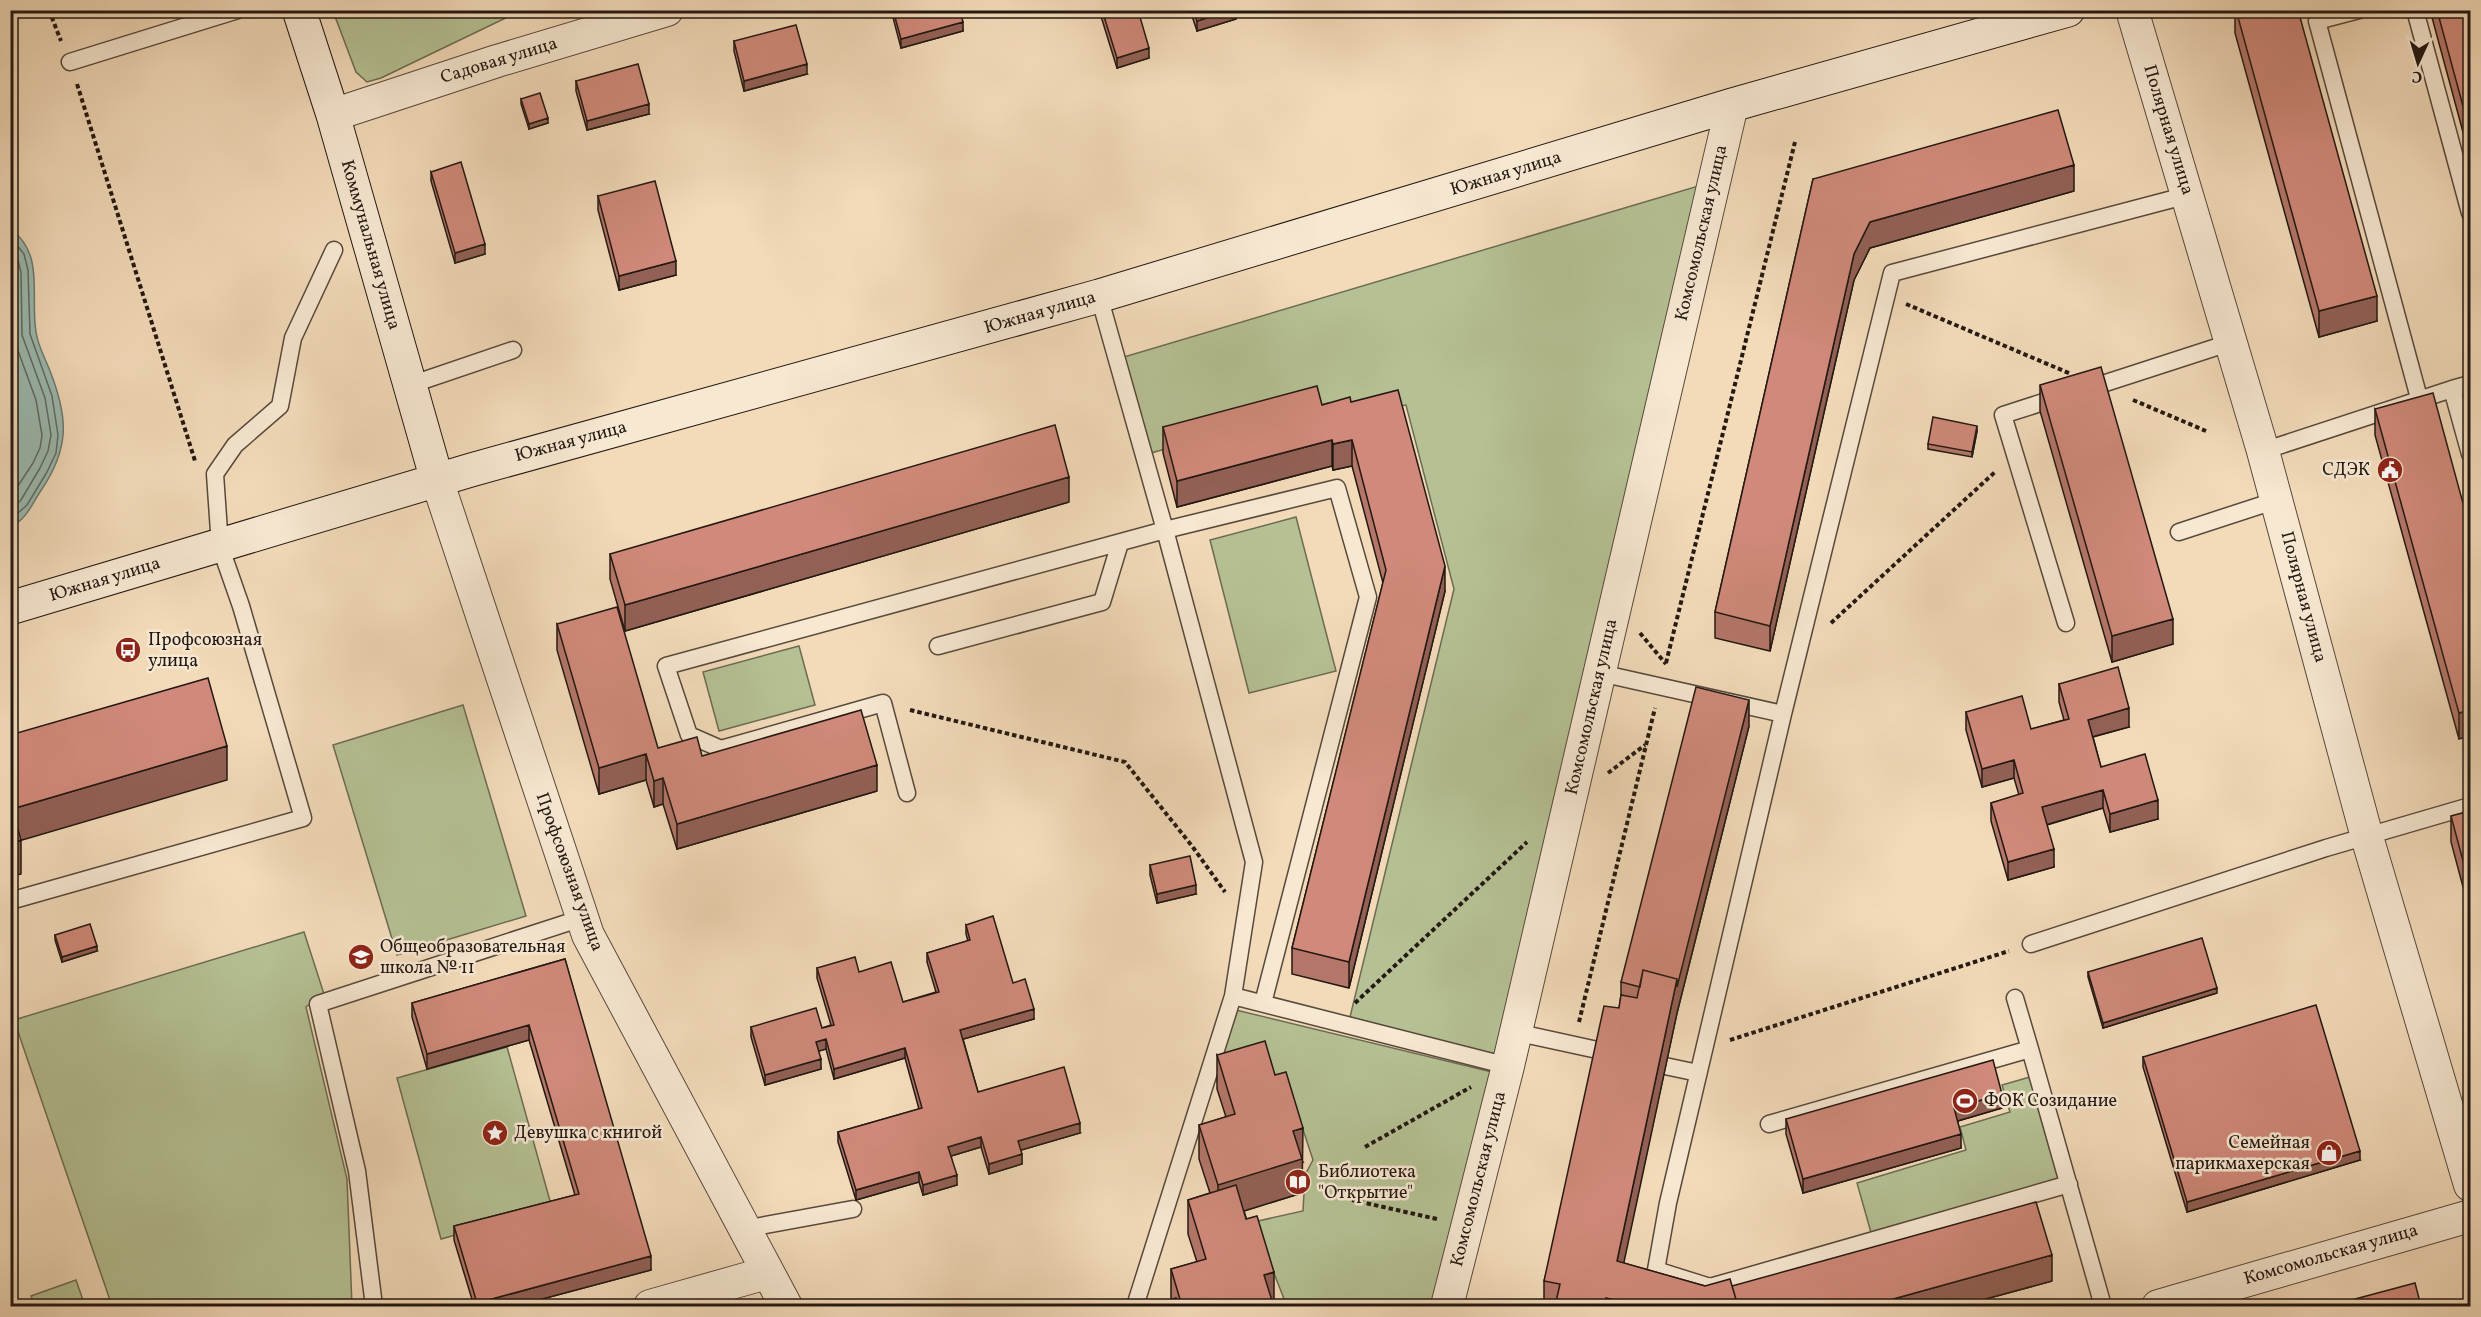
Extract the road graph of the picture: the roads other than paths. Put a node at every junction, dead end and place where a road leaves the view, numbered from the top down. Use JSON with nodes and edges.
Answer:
{"nodes":[{"id":1,"x":238,"y":10,"type":"edge"},
{"id":2,"x":299,"y":10,"type":"edge"},
{"id":3,"x":667,"y":10,"type":"edge"},
{"id":4,"x":2068,"y":10,"type":"edge"},
{"id":5,"x":2132,"y":10,"type":"edge"},
{"id":6,"x":2359,"y":10,"type":"edge"},
{"id":7,"x":2415,"y":10,"type":"edge"},
{"id":8,"x":70,"y":62,"type":"road end"},
{"id":9,"x":1732,"y":105,"type":"junction"},
{"id":10,"x":333,"y":115,"type":"junction"},
{"id":11,"x":2188,"y":195,"type":"junction"},
{"id":12,"x":2470,"y":213,"type":"edge"},
{"id":13,"x":334,"y":249,"type":"dead end"},
{"id":14,"x":1099,"y":296,"type":"junction"},
{"id":15,"x":2232,"y":342,"type":"junction"},
{"id":16,"x":513,"y":350,"type":"dead end"},
{"id":17,"x":2470,"y":384,"type":"edge"},
{"id":18,"x":410,"y":385,"type":"junction"},
{"id":19,"x":2452,"y":389,"type":"junction"},
{"id":20,"x":2419,"y":398,"type":"junction"},
{"id":21,"x":2263,"y":451,"type":"junction"},
{"id":22,"x":2470,"y":454,"type":"edge"},
{"id":23,"x":437,"y":480,"type":"junction"},
{"id":24,"x":2277,"y":500,"type":"junction"},
{"id":25,"x":1165,"y":530,"type":"junction"},
{"id":26,"x":2179,"y":532,"type":"dead end"},
{"id":27,"x":1120,"y":543,"type":"junction"},
{"id":28,"x":220,"y":546,"type":"junction"},
{"id":29,"x":10,"y":608,"type":"edge"},
{"id":30,"x":2066,"y":623,"type":"dead end"},
{"id":31,"x":938,"y":646,"type":"dead end"},
{"id":32,"x":1600,"y":673,"type":"junction"},
{"id":33,"x":1783,"y":714,"type":"junction"},
{"id":34,"x":907,"y":793,"type":"dead end"},
{"id":35,"x":2470,"y":806,"type":"edge"},
{"id":36,"x":2367,"y":837,"type":"junction"},
{"id":37,"x":10,"y":902,"type":"edge"},
{"id":38,"x":582,"y":918,"type":"junction"},
{"id":39,"x":2031,"y":944,"type":"road end"},
{"id":40,"x":1233,"y":996,"type":"junction"},
{"id":41,"x":2015,"y":998,"type":"dead end"},
{"id":42,"x":1263,"y":1003,"type":"junction"},
{"id":43,"x":1515,"y":1032,"type":"junction"},
{"id":44,"x":2030,"y":1049,"type":"junction"},
{"id":45,"x":1602,"y":1051,"type":"edge"},
{"id":46,"x":1508,"y":1066,"type":"junction"},
{"id":47,"x":1665,"y":1066,"type":"edge"},
{"id":48,"x":1698,"y":1073,"type":"junction"},
{"id":49,"x":1769,"y":1124,"type":"dead end"},
{"id":50,"x":2069,"y":1184,"type":"junction"},
{"id":51,"x":2470,"y":1185,"type":"edge"},
{"id":52,"x":853,"y":1209,"type":"dead end"},
{"id":53,"x":2470,"y":1216,"type":"edge"},
{"id":54,"x":744,"y":1229,"type":"junction"},
{"id":55,"x":756,"y":1276,"type":"dead end"},
{"id":56,"x":1710,"y":1287,"type":"junction"},
{"id":57,"x":374,"y":1306,"type":"edge"},
{"id":58,"x":650,"y":1306,"type":"edge"},
{"id":59,"x":786,"y":1306,"type":"edge"},
{"id":60,"x":1135,"y":1306,"type":"edge"},
{"id":61,"x":1447,"y":1306,"type":"edge"},
{"id":62,"x":1715,"y":1306,"type":"edge"},
{"id":63,"x":2103,"y":1306,"type":"edge"},
{"id":64,"x":2158,"y":1306,"type":"edge"}],
"edges":[{"from":1,"to":8,"type":"lane"},
{"from":2,"to":10,"type":"main road","name":"Коммунальная улица"},
{"from":3,"to":10,"type":"street","name":"Садовая улица"},
{"from":4,"to":9,"type":"main road","name":"Южная улица"},
{"from":5,"to":11,"type":"street","name":"Полярная улица"},
{"from":6,"to":20,"type":"lane"},
{"from":7,"to":12,"type":"lane"},
{"from":9,"to":14,"type":"main road","name":"Южная улица"},
{"from":9,"to":32,"type":"street","name":"Комсомольская улица"},
{"from":10,"to":18,"type":"main road","name":"Коммунальная улица"},
{"from":11,"to":15,"type":"street","name":"Полярная улица"},
{"from":11,"to":33,"type":"lane"},
{"from":13,"to":28,"type":"lane"},
{"from":14,"to":23,"type":"main road","name":"Южная улица"},
{"from":14,"to":25,"type":"lane"},
{"from":15,"to":21,"type":"street","name":"Полярная улица"},
{"from":15,"to":30,"type":"lane"},
{"from":16,"to":18,"type":"lane"},
{"from":17,"to":19,"type":"lane"},
{"from":18,"to":23,"type":"main road","name":"Коммунальная улица"},
{"from":19,"to":20,"type":"lane"},
{"from":19,"to":22,"type":"lane"},
{"from":20,"to":21,"type":"lane"},
{"from":21,"to":24,"type":"street","name":"Полярная улица"},
{"from":23,"to":28,"type":"main road","name":"Южная улица"},
{"from":23,"to":38,"type":"street","name":"Профсоюзная улица"},
{"from":24,"to":26,"type":"lane"},
{"from":24,"to":36,"type":"street","name":"Полярная улица"},
{"from":25,"to":27,"type":"lane"},
{"from":25,"to":40,"type":"lane"},
{"from":25,"to":42,"type":"lane"},
{"from":27,"to":31,"type":"lane"},
{"from":27,"to":34,"type":"lane"},
{"from":28,"to":29,"type":"main road","name":"Южная улица"},
{"from":28,"to":37,"type":"lane"},
{"from":32,"to":33,"type":"lane"},
{"from":32,"to":43,"type":"street","name":"Комсомольская улица"},
{"from":33,"to":48,"type":"lane"},
{"from":35,"to":36,"type":"lane"},
{"from":36,"to":39,"type":"lane"},
{"from":36,"to":51,"type":"street","name":"Полярная улица"},
{"from":38,"to":54,"type":"street","name":"Профсоюзная улица"},
{"from":38,"to":57,"type":"lane"},
{"from":40,"to":42,"type":"lane"},
{"from":40,"to":60,"type":"lane"},
{"from":41,"to":44,"type":"lane"},
{"from":42,"to":46,"type":"lane"},
{"from":43,"to":45,"type":"lane"},
{"from":43,"to":46,"type":"street","name":"Комсомольская улица"},
{"from":44,"to":49,"type":"lane"},
{"from":44,"to":50,"type":"lane"},
{"from":46,"to":61,"type":"street","name":"Комсомольская улица"},
{"from":47,"to":48,"type":"lane"},
{"from":48,"to":56,"type":"lane"},
{"from":50,"to":56,"type":"lane"},
{"from":50,"to":63,"type":"lane"},
{"from":52,"to":54,"type":"lane"},
{"from":53,"to":64,"type":"street","name":"Комсомольская улица"},
{"from":54,"to":59,"type":"street","name":"Профсоюзная улица"},
{"from":55,"to":58,"type":"street"},
{"from":56,"to":62,"type":"lane"}]}
